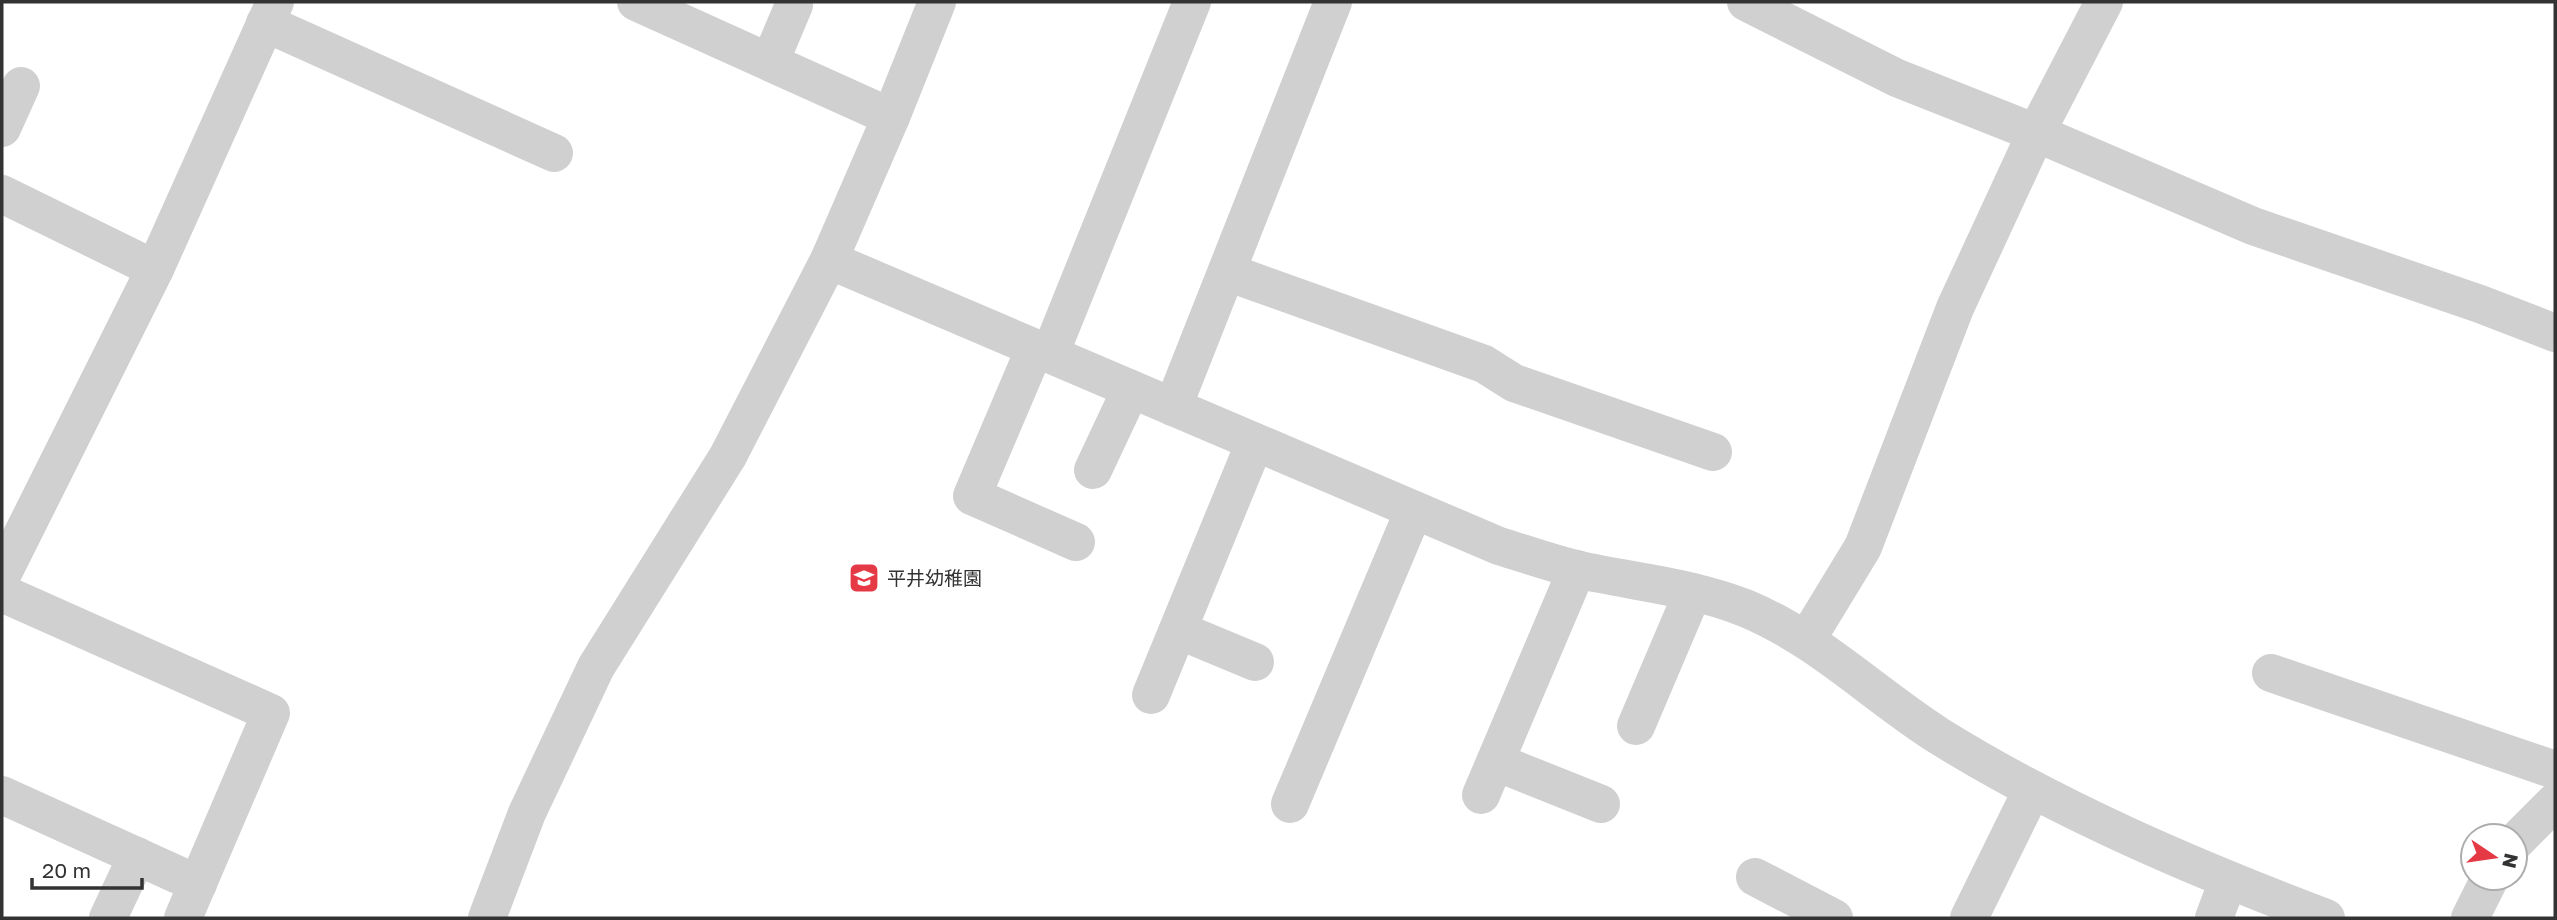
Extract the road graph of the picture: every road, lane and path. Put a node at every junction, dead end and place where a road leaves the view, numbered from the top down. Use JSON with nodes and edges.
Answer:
{"nodes":[{"id":1,"x":636,"y":2,"type":"edge"},
{"id":2,"x":793,"y":2,"type":"edge"},
{"id":3,"x":937,"y":2,"type":"edge"},
{"id":4,"x":1192,"y":2,"type":"edge"},
{"id":5,"x":1333,"y":2,"type":"edge"},
{"id":6,"x":1746,"y":2,"type":"edge"},
{"id":7,"x":2104,"y":2,"type":"edge"},
{"id":8,"x":270,"y":13,"type":"edge"},
{"id":9,"x":770,"y":62,"type":"junction"},
{"id":10,"x":21,"y":86,"type":"dead end"},
{"id":11,"x":891,"y":117,"type":"junction"},
{"id":12,"x":2,"y":128,"type":"edge"},
{"id":13,"x":2035,"y":133,"type":"junction"},
{"id":14,"x":554,"y":153,"type":"dead end"},
{"id":15,"x":2,"y":194,"type":"edge"},
{"id":16,"x":829,"y":261,"type":"junction"},
{"id":17,"x":155,"y":270,"type":"junction"},
{"id":18,"x":1227,"y":272,"type":"junction"},
{"id":19,"x":2555,"y":333,"type":"edge"},
{"id":20,"x":1042,"y":351,"type":"junction"},
{"id":21,"x":1131,"y":389,"type":"junction"},
{"id":22,"x":1174,"y":407,"type":"junction"},
{"id":23,"x":1255,"y":442,"type":"junction"},
{"id":24,"x":1713,"y":452,"type":"dead end"},
{"id":25,"x":1093,"y":470,"type":"dead end"},
{"id":26,"x":1414,"y":510,"type":"junction"},
{"id":27,"x":1076,"y":542,"type":"dead end"},
{"id":28,"x":1577,"y":569,"type":"junction"},
{"id":29,"x":2,"y":575,"type":"edge"},
{"id":30,"x":1693,"y":592,"type":"junction"},
{"id":31,"x":2,"y":593,"type":"edge"},
{"id":32,"x":1178,"y":630,"type":"junction"},
{"id":33,"x":1807,"y":639,"type":"junction"},
{"id":34,"x":1255,"y":662,"type":"dead end"},
{"id":35,"x":2271,"y":673,"type":"dead end"},
{"id":36,"x":1150,"y":695,"type":"dead end"},
{"id":37,"x":1636,"y":726,"type":"dead end"},
{"id":38,"x":2555,"y":770,"type":"edge"},
{"id":39,"x":2032,"y":790,"type":"junction"},
{"id":40,"x":2,"y":795,"type":"edge"},
{"id":41,"x":2555,"y":802,"type":"edge"},
{"id":42,"x":1290,"y":804,"type":"dead end"},
{"id":43,"x":1601,"y":804,"type":"dead end"},
{"id":44,"x":2529,"y":828,"type":"edge"},
{"id":45,"x":137,"y":856,"type":"junction"},
{"id":46,"x":1755,"y":877,"type":"dead end"},
{"id":47,"x":2228,"y":881,"type":"junction"},
{"id":48,"x":2483,"y":892,"type":"edge"},
{"id":49,"x":190,"y":901,"type":"edge"},
{"id":50,"x":108,"y":918,"type":"edge"},
{"id":51,"x":487,"y":918,"type":"edge"},
{"id":52,"x":1834,"y":918,"type":"edge"},
{"id":53,"x":1969,"y":918,"type":"edge"},
{"id":54,"x":2214,"y":918,"type":"edge"},
{"id":55,"x":2326,"y":918,"type":"edge"},
{"id":56,"x":2470,"y":918,"type":"edge"}],
"edges":[{"from":1,"to":9,"type":"street"},
{"from":2,"to":9,"type":"street"},
{"from":3,"to":11,"type":"street"},
{"from":4,"to":20,"type":"street"},
{"from":5,"to":18,"type":"street"},
{"from":6,"to":13,"type":"street"},
{"from":7,"to":13,"type":"street"},
{"from":8,"to":14,"type":"street"},
{"from":8,"to":17,"type":"street"},
{"from":9,"to":11,"type":"street"},
{"from":10,"to":12,"type":"street"},
{"from":11,"to":16,"type":"street"},
{"from":13,"to":19,"type":"street"},
{"from":13,"to":33,"type":"street"},
{"from":15,"to":17,"type":"street"},
{"from":16,"to":20,"type":"street"},
{"from":16,"to":51,"type":"street"},
{"from":17,"to":29,"type":"street"},
{"from":18,"to":22,"type":"street"},
{"from":18,"to":24,"type":"street"},
{"from":20,"to":21,"type":"street"},
{"from":20,"to":27,"type":"street"},
{"from":21,"to":22,"type":"street"},
{"from":21,"to":25,"type":"street"},
{"from":22,"to":23,"type":"street"},
{"from":23,"to":26,"type":"street"},
{"from":23,"to":32,"type":"street"},
{"from":26,"to":28,"type":"street"},
{"from":26,"to":42,"type":"street"},
{"from":28,"to":30,"type":"street"},
{"from":28,"to":43,"type":"street"},
{"from":30,"to":33,"type":"street"},
{"from":30,"to":37,"type":"street"},
{"from":31,"to":49,"type":"street"},
{"from":32,"to":34,"type":"street"},
{"from":32,"to":36,"type":"street"},
{"from":33,"to":39,"type":"street"},
{"from":35,"to":38,"type":"street"},
{"from":39,"to":47,"type":"street"},
{"from":39,"to":53,"type":"street"},
{"from":40,"to":45,"type":"street"},
{"from":41,"to":44,"type":"street"},
{"from":45,"to":49,"type":"street"},
{"from":45,"to":50,"type":"street"},
{"from":46,"to":52,"type":"street"},
{"from":47,"to":54,"type":"street"},
{"from":47,"to":55,"type":"street"},
{"from":48,"to":56,"type":"street"}]}
